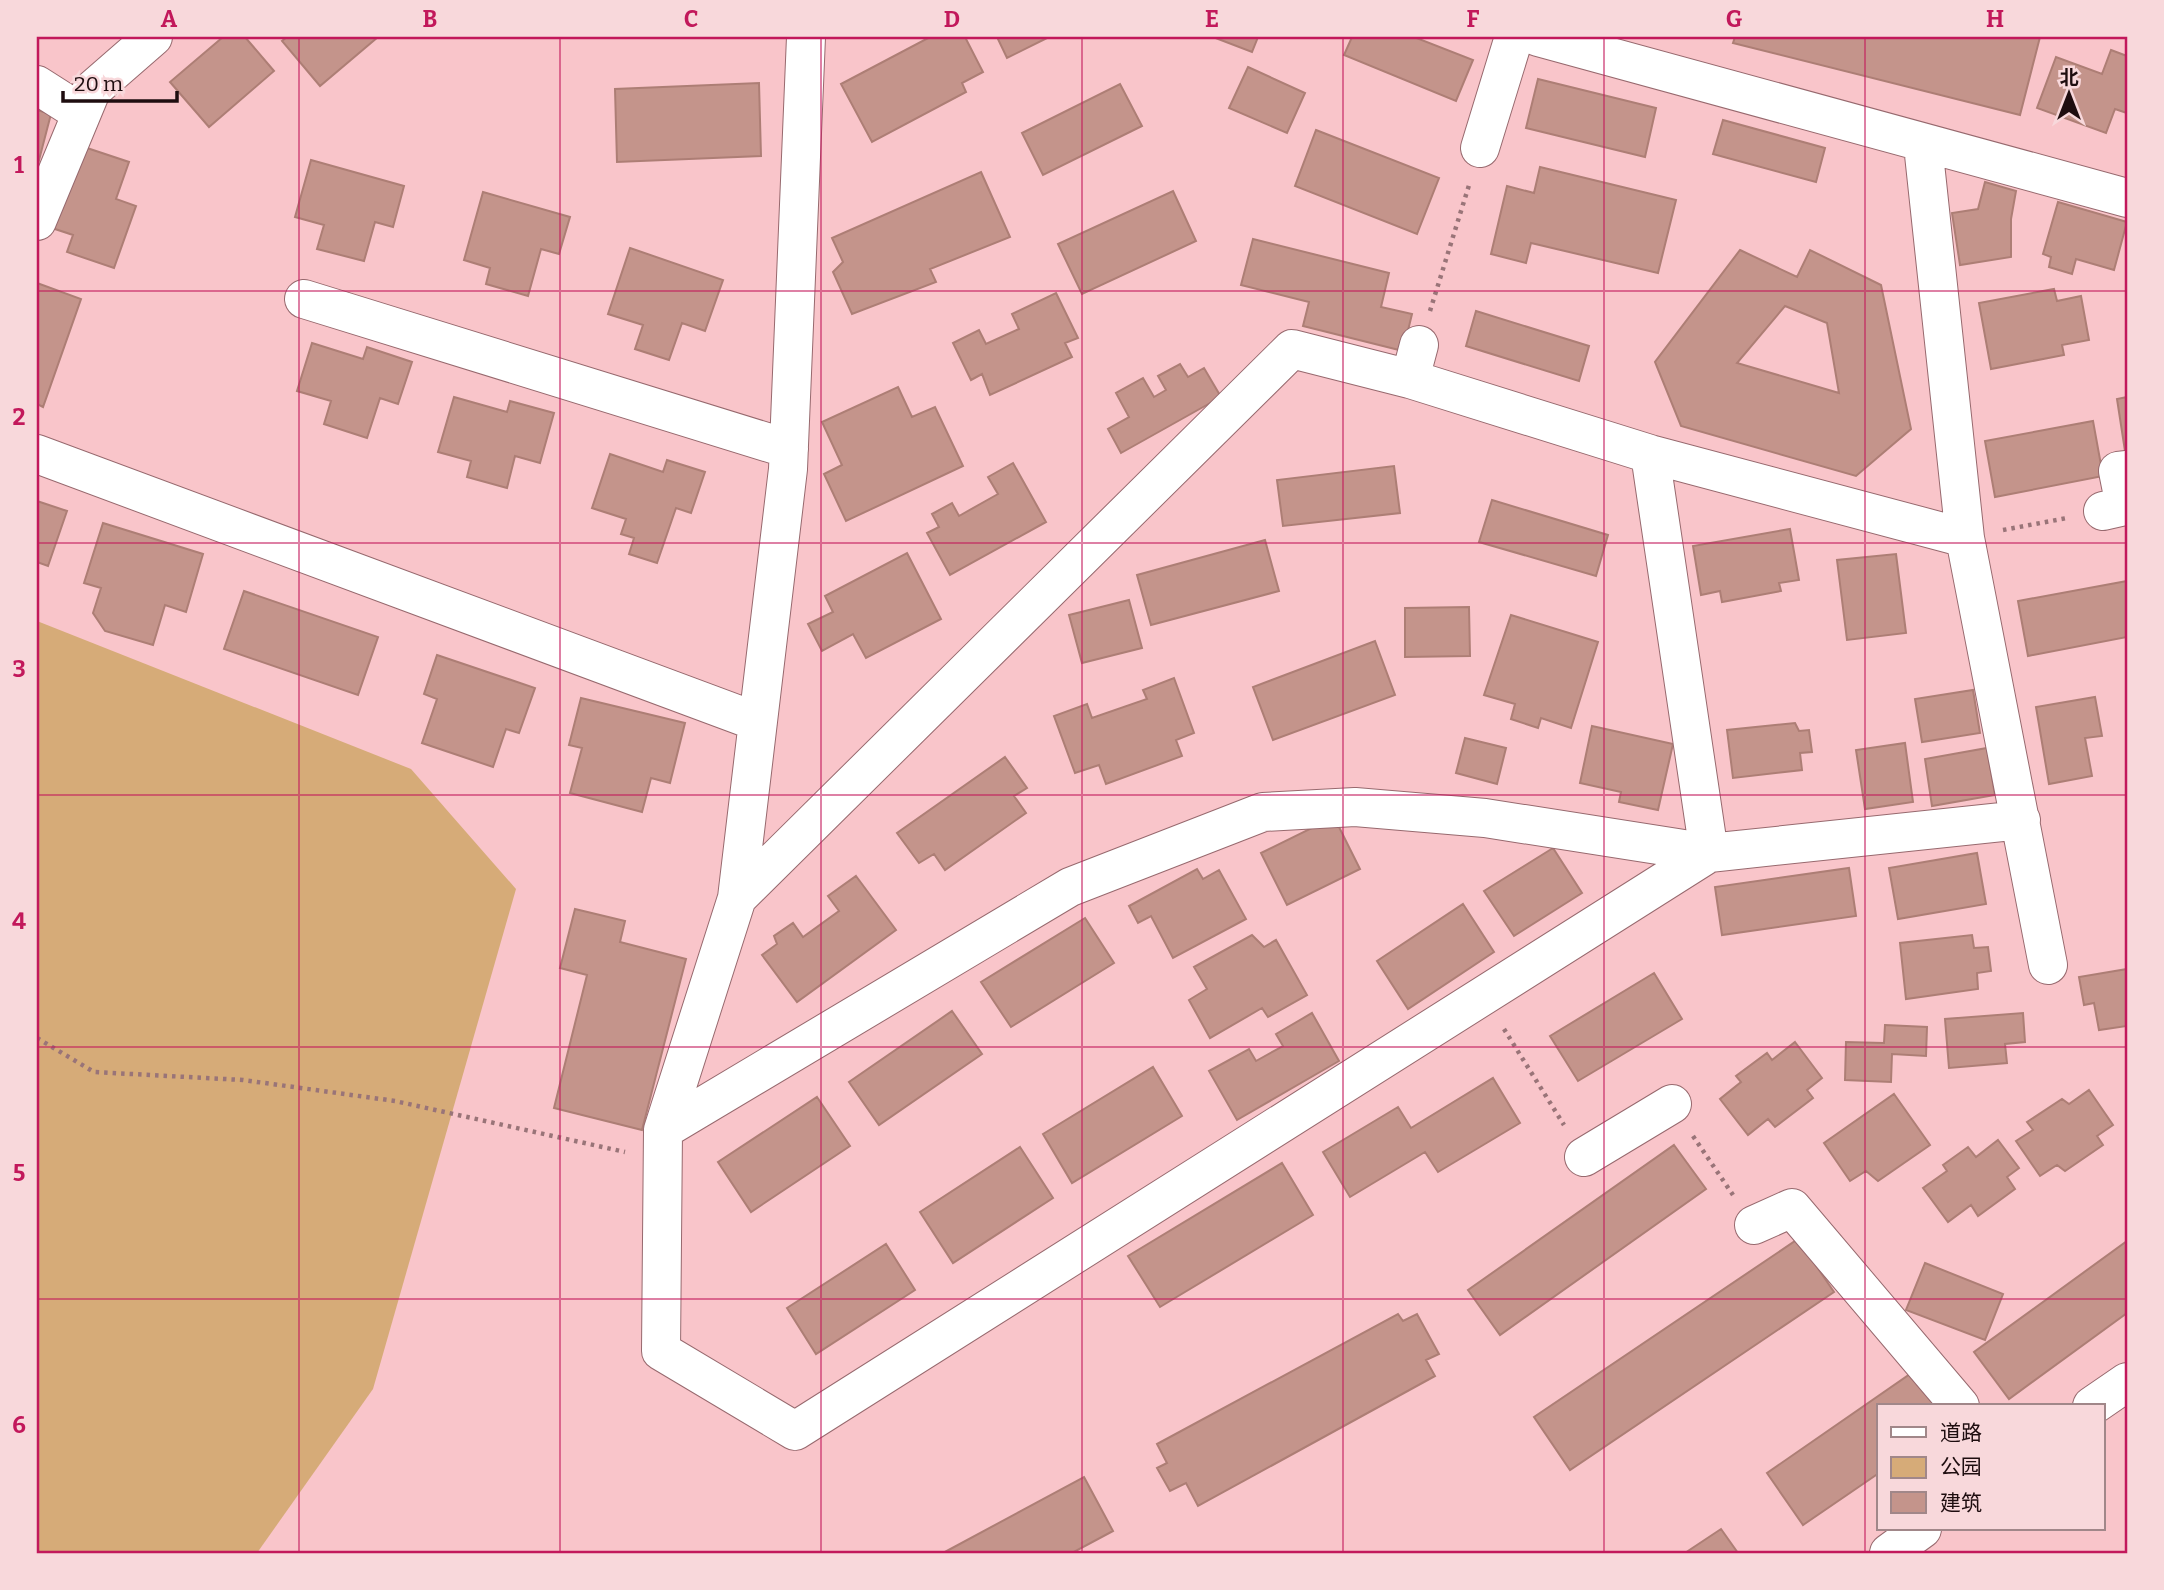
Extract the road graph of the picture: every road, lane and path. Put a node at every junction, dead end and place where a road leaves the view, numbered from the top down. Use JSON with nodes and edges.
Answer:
{"nodes":[{"id":1,"x":153,"y":37,"type":"edge"},
{"id":2,"x":806,"y":37,"type":"edge"},
{"id":3,"x":1514,"y":37,"type":"edge"},
{"id":4,"x":1538,"y":37,"type":"edge"},
{"id":5,"x":37,"y":85,"type":"edge"},
{"id":6,"x":82,"y":113,"type":"junction"},
{"id":7,"x":1923,"y":145,"type":"junction"},
{"id":8,"x":1480,"y":148,"type":"joint"},
{"id":9,"x":2127,"y":198,"type":"edge"},
{"id":10,"x":37,"y":221,"type":"edge"},
{"id":11,"x":304,"y":299,"type":"dead end"},
{"id":12,"x":1415,"y":362,"type":"junction"},
{"id":13,"x":789,"y":449,"type":"junction"},
{"id":14,"x":37,"y":454,"type":"edge"},
{"id":15,"x":1650,"y":454,"type":"junction"},
{"id":16,"x":2127,"y":470,"type":"edge"},
{"id":17,"x":2103,"y":511,"type":"joint"},
{"id":18,"x":1965,"y":538,"type":"junction"},
{"id":19,"x":758,"y":722,"type":"junction"},
{"id":20,"x":2021,"y":820,"type":"junction"},
{"id":21,"x":1709,"y":853,"type":"junction"},
{"id":22,"x":737,"y":898,"type":"junction"},
{"id":23,"x":2048,"y":965,"type":"dead end"},
{"id":24,"x":1483,"y":995,"type":"junction"},
{"id":25,"x":37,"y":1038,"type":"edge"},
{"id":26,"x":1672,"y":1104,"type":"joint"},
{"id":27,"x":663,"y":1145,"type":"junction"},
{"id":28,"x":1584,"y":1157,"type":"joint"},
{"id":29,"x":1754,"y":1225,"type":"joint"},
{"id":30,"x":2127,"y":1382,"type":"edge"},
{"id":31,"x":1958,"y":1404,"type":"edge"},
{"id":32,"x":2095,"y":1404,"type":"edge"},
{"id":33,"x":1921,"y":1530,"type":"edge"},
{"id":34,"x":1889,"y":1553,"type":"edge"}],
"edges":[{"from":1,"to":6,"type":"street"},
{"from":2,"to":13,"type":"street"},
{"from":3,"to":8,"type":"street"},
{"from":4,"to":7,"type":"street"},
{"from":5,"to":6,"type":"street"},
{"from":6,"to":10,"type":"street"},
{"from":7,"to":9,"type":"street"},
{"from":7,"to":18,"type":"street"},
{"from":8,"to":12,"type":"path"},
{"from":11,"to":13,"type":"street"},
{"from":12,"to":15,"type":"street"},
{"from":12,"to":22,"type":"street"},
{"from":13,"to":19,"type":"street"},
{"from":14,"to":19,"type":"street"},
{"from":15,"to":18,"type":"street"},
{"from":15,"to":21,"type":"street"},
{"from":16,"to":17,"type":"street"},
{"from":17,"to":18,"type":"path"},
{"from":18,"to":20,"type":"street"},
{"from":19,"to":22,"type":"street"},
{"from":20,"to":21,"type":"street"},
{"from":20,"to":23,"type":"street"},
{"from":21,"to":24,"type":"street"},
{"from":21,"to":27,"type":"street"},
{"from":22,"to":27,"type":"street"},
{"from":24,"to":27,"type":"street"},
{"from":24,"to":28,"type":"path"},
{"from":25,"to":27,"type":"path"},
{"from":26,"to":28,"type":"street"},
{"from":26,"to":29,"type":"path"},
{"from":29,"to":31,"type":"street"},
{"from":30,"to":32,"type":"street"},
{"from":33,"to":34,"type":"street"}]}
